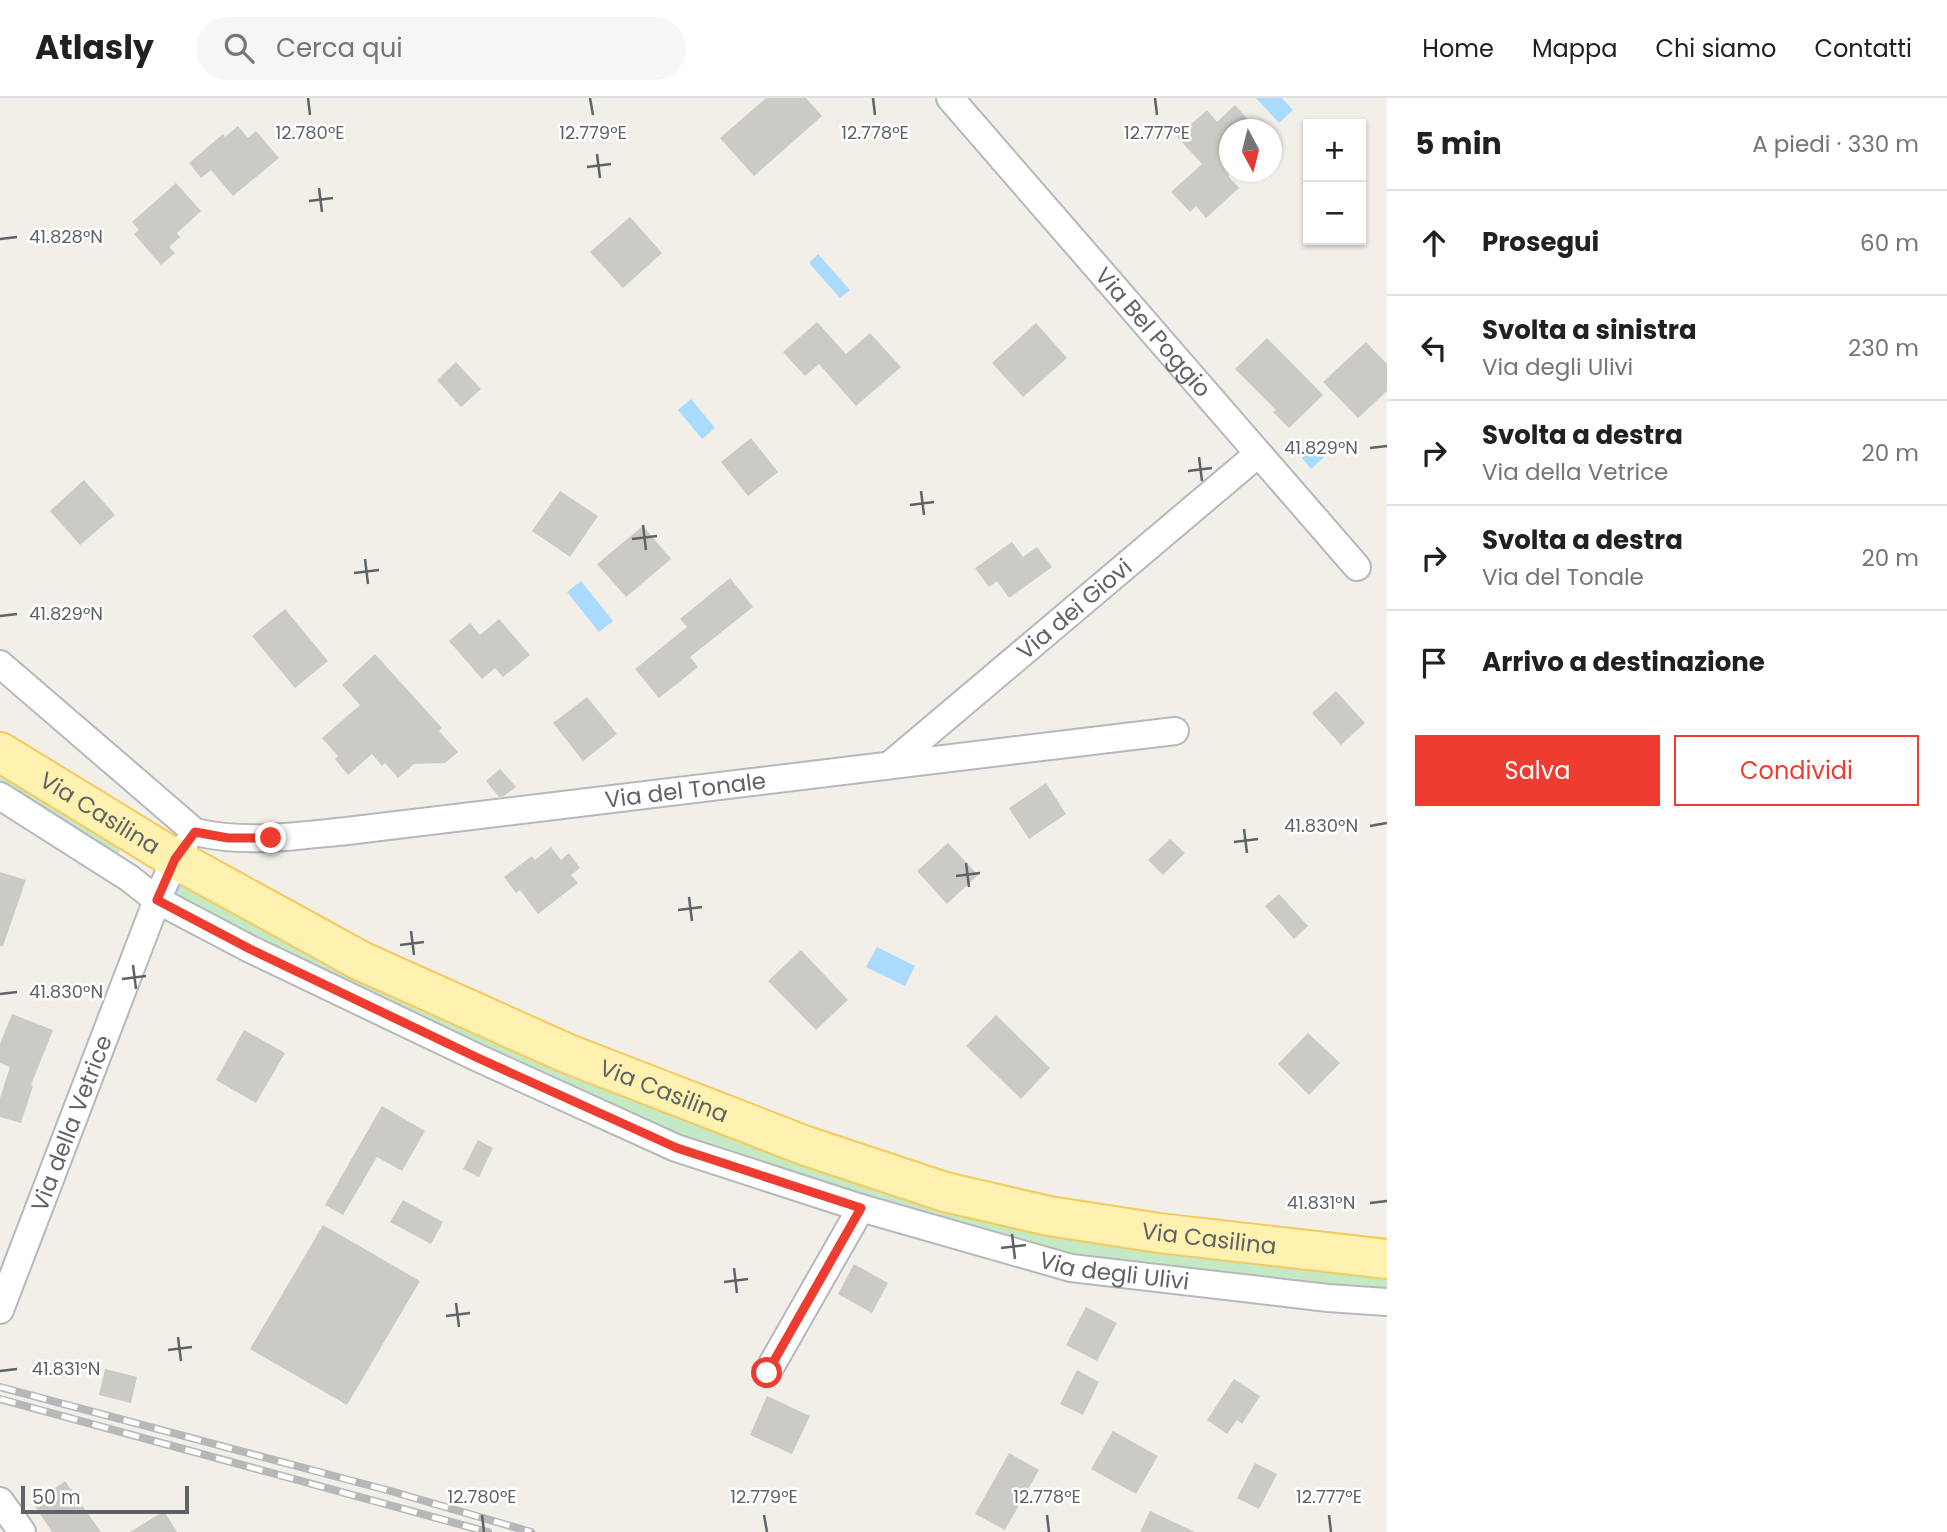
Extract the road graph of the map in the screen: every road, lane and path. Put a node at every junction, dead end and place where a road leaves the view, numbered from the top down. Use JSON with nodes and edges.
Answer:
{"nodes":[{"id":1,"x":950,"y":98,"type":"edge"},
{"id":2,"x":1258,"y":454,"type":"junction"},
{"id":3,"x":1357,"y":567,"type":"dead end"},
{"id":4,"x":0,"y":664,"type":"edge"},
{"id":5,"x":1175,"y":731,"type":"dead end"},
{"id":6,"x":0,"y":752,"type":"edge"},
{"id":7,"x":891,"y":764,"type":"junction"},
{"id":8,"x":0,"y":796,"type":"edge"},
{"id":9,"x":185,"y":846,"type":"junction"},
{"id":10,"x":157,"y":900,"type":"junction"},
{"id":11,"x":861,"y":1208,"type":"junction"},
{"id":12,"x":1387,"y":1259,"type":"edge"},
{"id":13,"x":1387,"y":1302,"type":"edge"},
{"id":14,"x":0,"y":1310,"type":"edge"},
{"id":15,"x":767,"y":1373,"type":"dead end"},
{"id":16,"x":0,"y":1501,"type":"edge"},
{"id":17,"x":22,"y":1532,"type":"edge"}],
"edges":[{"from":1,"to":2,"type":"street","name":"Via Bel Poggio"},
{"from":2,"to":3,"type":"street","name":"Via Bel Poggio"},
{"from":2,"to":7,"type":"street","name":"Via dei Giovi"},
{"from":4,"to":9,"type":"street"},
{"from":5,"to":7,"type":"street","name":"Via del Tonale"},
{"from":6,"to":9,"type":"main road","name":"Via Casilina"},
{"from":7,"to":9,"type":"street","name":"Via del Tonale"},
{"from":8,"to":10,"type":"street","name":"Via degli Ulivi"},
{"from":9,"to":10,"type":"street","name":"Via della Vetrice"},
{"from":9,"to":12,"type":"main road","name":"Via Casilina"},
{"from":10,"to":11,"type":"street","name":"Via degli Ulivi"},
{"from":10,"to":14,"type":"street","name":"Via della Vetrice"},
{"from":11,"to":13,"type":"street","name":"Via degli Ulivi"},
{"from":11,"to":15,"type":"street"},
{"from":16,"to":17,"type":"street"}]}
